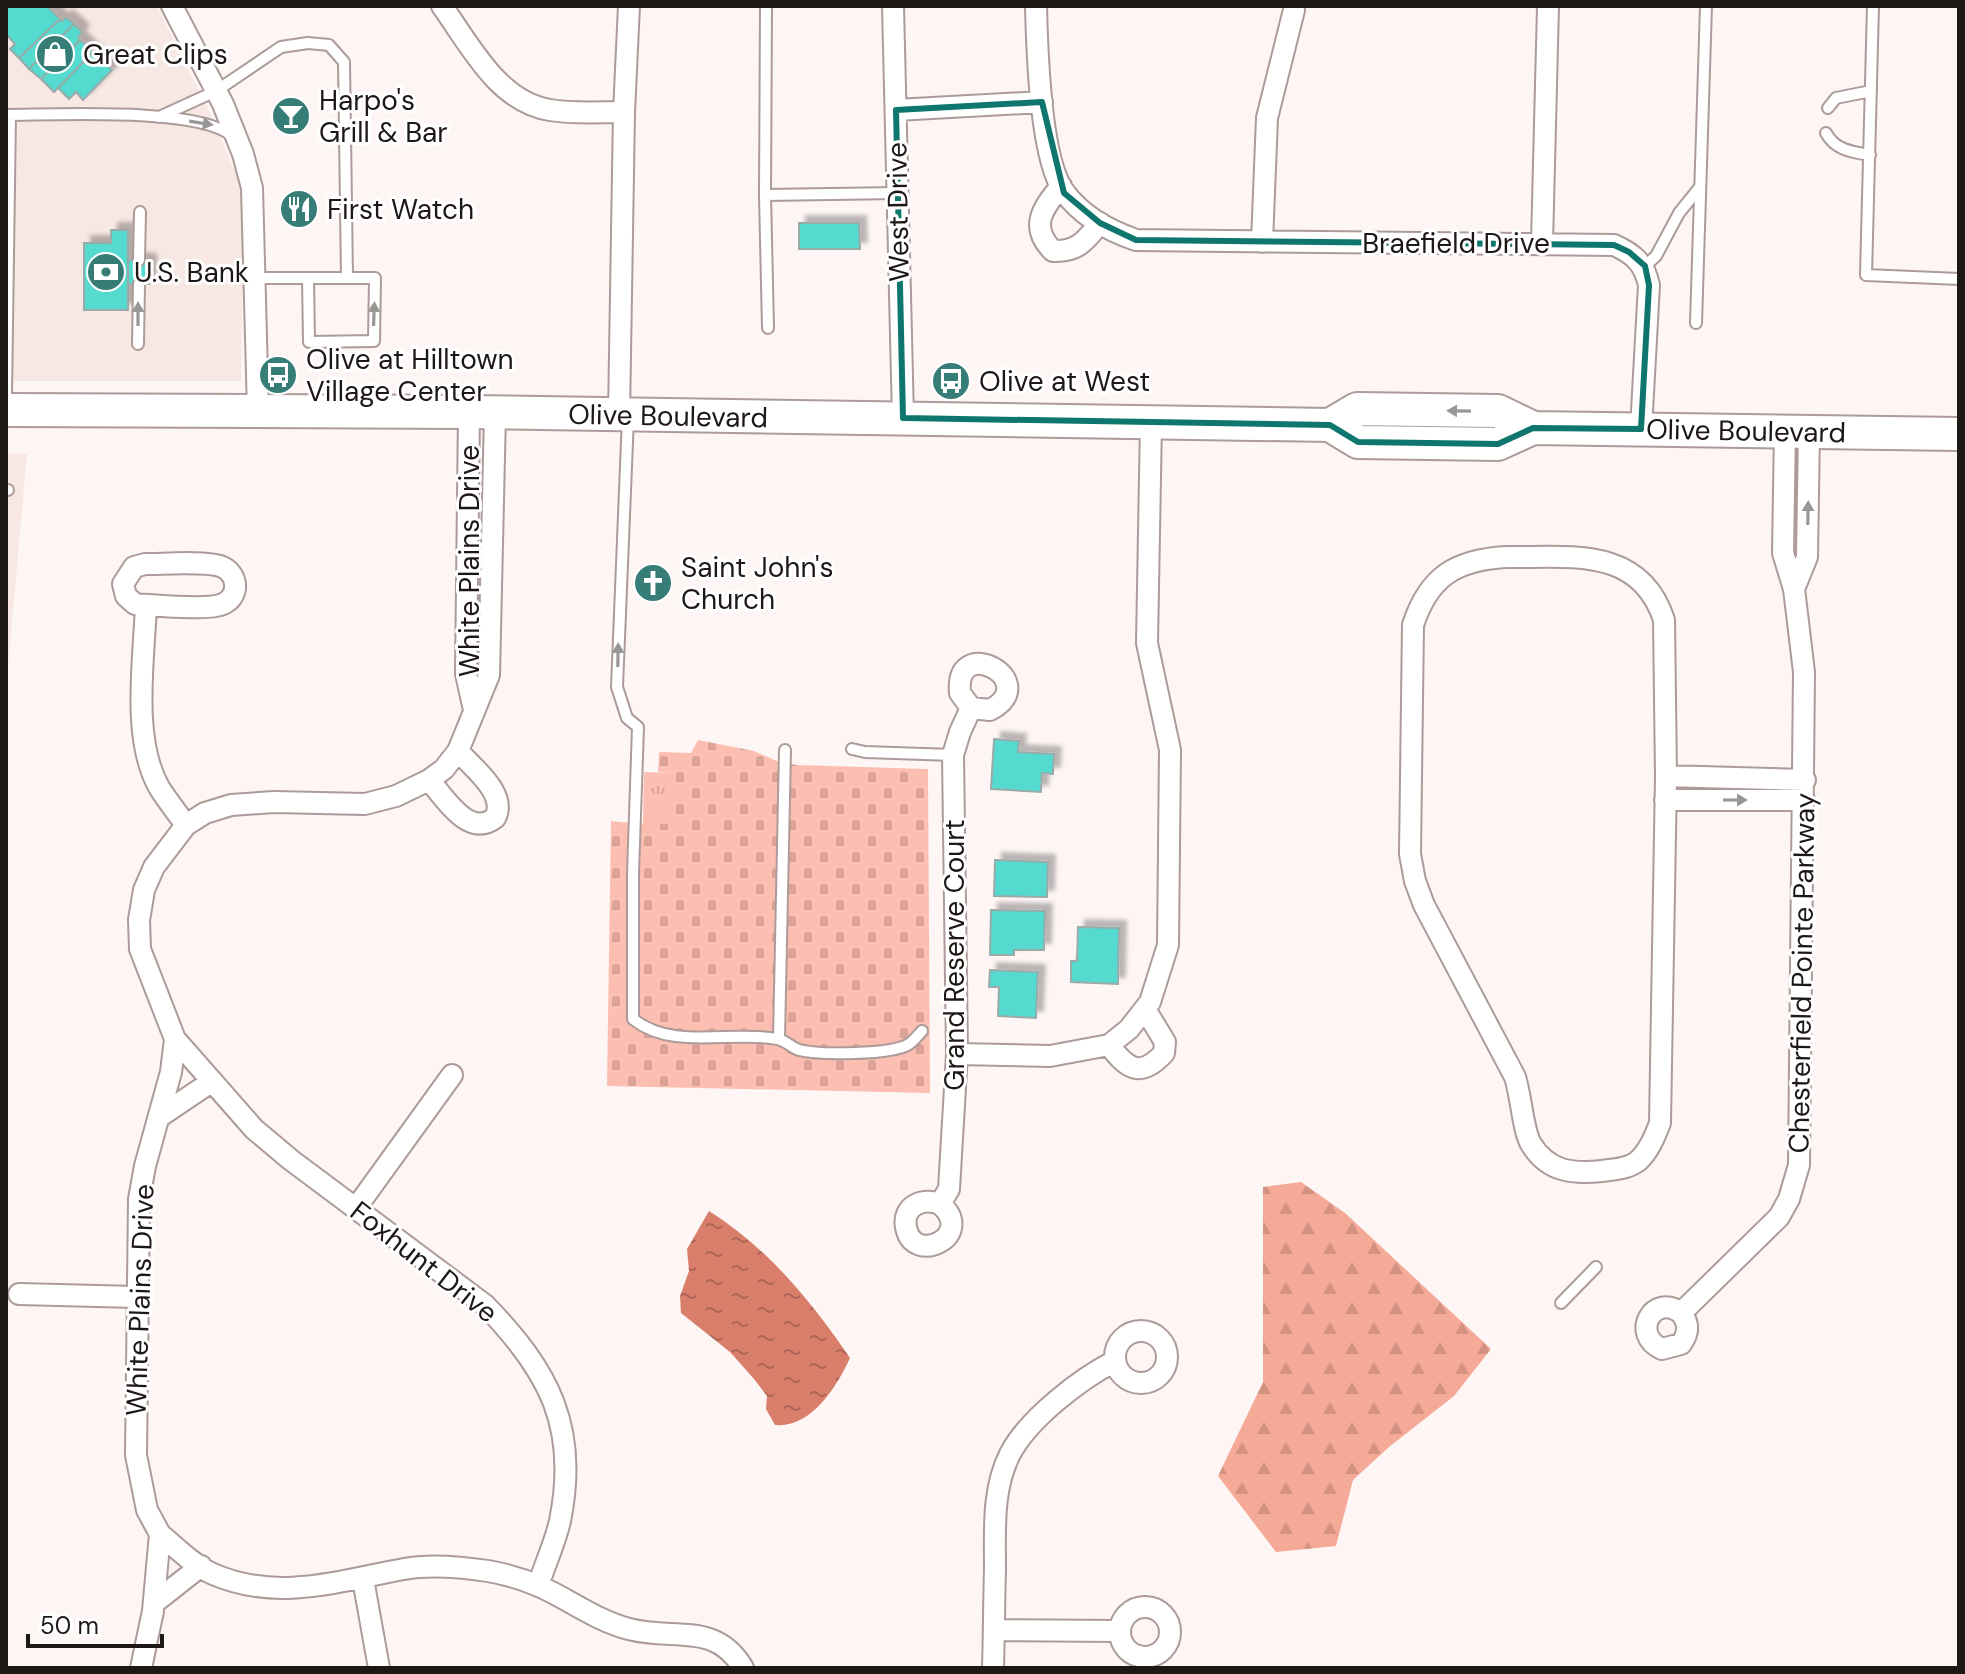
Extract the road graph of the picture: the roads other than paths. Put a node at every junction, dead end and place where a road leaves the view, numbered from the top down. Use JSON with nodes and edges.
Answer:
{"nodes":[{"id":1,"x":172,"y":6,"type":"edge"},
{"id":2,"x":442,"y":6,"type":"edge"},
{"id":3,"x":629,"y":6,"type":"edge"},
{"id":4,"x":766,"y":6,"type":"edge"},
{"id":5,"x":893,"y":6,"type":"edge"},
{"id":6,"x":1036,"y":6,"type":"edge"},
{"id":7,"x":1548,"y":6,"type":"edge"},
{"id":8,"x":1706,"y":6,"type":"edge"},
{"id":9,"x":1873,"y":6,"type":"edge"},
{"id":10,"x":1297,"y":7,"type":"edge"},
{"id":11,"x":216,"y":91,"type":"junction"},
{"id":12,"x":1871,"y":91,"type":"junction"},
{"id":13,"x":1042,"y":102,"type":"junction"},
{"id":14,"x":1828,"y":108,"type":"dead end"},
{"id":15,"x":896,"y":110,"type":"junction"},
{"id":16,"x":624,"y":112,"type":"junction"},
{"id":17,"x":8,"y":115,"type":"edge"},
{"id":18,"x":159,"y":117,"type":"junction"},
{"id":19,"x":1826,"y":133,"type":"dead end"},
{"id":20,"x":238,"y":140,"type":"junction"},
{"id":21,"x":1870,"y":155,"type":"junction"},
{"id":22,"x":1061,"y":186,"type":"junction"},
{"id":23,"x":1700,"y":187,"type":"junction"},
{"id":24,"x":898,"y":193,"type":"junction"},
{"id":25,"x":765,"y":195,"type":"junction"},
{"id":26,"x":140,"y":212,"type":"dead end"},
{"id":27,"x":1100,"y":223,"type":"junction"},
{"id":28,"x":1262,"y":242,"type":"junction"},
{"id":29,"x":1542,"y":243,"type":"junction"},
{"id":30,"x":139,"y":260,"type":"dead end"},
{"id":31,"x":1645,"y":266,"type":"junction"},
{"id":32,"x":254,"y":278,"type":"junction"},
{"id":33,"x":308,"y":278,"type":"junction"},
{"id":34,"x":347,"y":278,"type":"junction"},
{"id":35,"x":1959,"y":279,"type":"edge"},
{"id":36,"x":139,"y":284,"type":"dead end"},
{"id":37,"x":1696,"y":323,"type":"dead end"},
{"id":38,"x":768,"y":328,"type":"dead end"},
{"id":39,"x":138,"y":344,"type":"dead end"},
{"id":40,"x":6,"y":395,"type":"edge"},
{"id":41,"x":6,"y":410,"type":"edge"},
{"id":42,"x":258,"y":412,"type":"junction"},
{"id":43,"x":482,"y":412,"type":"junction"},
{"id":44,"x":623,"y":415,"type":"junction"},
{"id":45,"x":903,"y":418,"type":"junction"},
{"id":46,"x":1151,"y":422,"type":"junction"},
{"id":47,"x":1641,"y":429,"type":"junction"},
{"id":48,"x":1797,"y":430,"type":"junction"},
{"id":49,"x":1959,"y":434,"type":"edge"},
{"id":50,"x":146,"y":605,"type":"junction"},
{"id":51,"x":971,"y":708,"type":"dead end"},
{"id":52,"x":852,"y":749,"type":"dead end"},
{"id":53,"x":785,"y":750,"type":"dead end"},
{"id":54,"x":458,"y":751,"type":"junction"},
{"id":55,"x":953,"y":755,"type":"junction"},
{"id":56,"x":1666,"y":776,"type":"junction"},
{"id":57,"x":429,"y":780,"type":"junction"},
{"id":58,"x":1804,"y":790,"type":"junction"},
{"id":59,"x":1665,"y":800,"type":"junction"},
{"id":60,"x":186,"y":825,"type":"junction"},
{"id":61,"x":1145,"y":1009,"type":"junction"},
{"id":62,"x":922,"y":1031,"type":"dead end"},
{"id":63,"x":175,"y":1039,"type":"junction"},
{"id":64,"x":779,"y":1039,"type":"junction"},
{"id":65,"x":1109,"y":1045,"type":"junction"},
{"id":66,"x":957,"y":1054,"type":"junction"},
{"id":67,"x":452,"y":1075,"type":"dead end"},
{"id":68,"x":211,"y":1082,"type":"junction"},
{"id":69,"x":159,"y":1117,"type":"junction"},
{"id":70,"x":940,"y":1204,"type":"dead end"},
{"id":71,"x":356,"y":1208,"type":"junction"},
{"id":72,"x":1596,"y":1267,"type":"dead end"},
{"id":73,"x":19,"y":1294,"type":"dead end"},
{"id":74,"x":136,"y":1297,"type":"junction"},
{"id":75,"x":1561,"y":1303,"type":"dead end"},
{"id":76,"x":1681,"y":1313,"type":"dead end"},
{"id":77,"x":1115,"y":1361,"type":"dead end"},
{"id":78,"x":160,"y":1534,"type":"junction"},
{"id":79,"x":201,"y":1566,"type":"junction"},
{"id":80,"x":363,"y":1579,"type":"junction"},
{"id":81,"x":538,"y":1586,"type":"junction"},
{"id":82,"x":154,"y":1603,"type":"junction"},
{"id":83,"x":994,"y":1630,"type":"junction"},
{"id":84,"x":1120,"y":1631,"type":"dead end"},
{"id":85,"x":141,"y":1668,"type":"edge"},
{"id":86,"x":379,"y":1668,"type":"edge"},
{"id":87,"x":743,"y":1668,"type":"edge"},
{"id":88,"x":993,"y":1668,"type":"edge"}],
"edges":[{"from":1,"to":11,"type":"street"},
{"from":2,"to":16,"type":"street"},
{"from":3,"to":16,"type":"street"},
{"from":4,"to":25,"type":"lane"},
{"from":5,"to":15,"type":"street","name":"West Drive"},
{"from":6,"to":13,"type":"street","name":"Braefield Drive"},
{"from":7,"to":29,"type":"street"},
{"from":8,"to":23,"type":"lane"},
{"from":9,"to":12,"type":"lane"},
{"from":10,"to":28,"type":"street"},
{"from":11,"to":18,"type":"lane"},
{"from":11,"to":20,"type":"street"},
{"from":11,"to":34,"type":"lane"},
{"from":12,"to":14,"type":"lane"},
{"from":12,"to":21,"type":"lane"},
{"from":13,"to":15,"type":"street"},
{"from":13,"to":22,"type":"street","name":"Braefield Drive"},
{"from":15,"to":24,"type":"street","name":"West Drive"},
{"from":16,"to":44,"type":"street"},
{"from":17,"to":18,"type":"lane"},
{"from":17,"to":40,"type":"lane"},
{"from":18,"to":20,"type":"lane","one_way":true},
{"from":19,"to":21,"type":"lane"},
{"from":20,"to":32,"type":"street"},
{"from":21,"to":35,"type":"lane"},
{"from":22,"to":27,"type":"street","name":"Braefield Drive"},
{"from":22,"to":27,"type":"street"},
{"from":23,"to":31,"type":"lane"},
{"from":23,"to":37,"type":"lane"},
{"from":24,"to":25,"type":"lane"},
{"from":24,"to":45,"type":"street","name":"West Drive"},
{"from":25,"to":38,"type":"lane"},
{"from":26,"to":30,"type":"lane"},
{"from":27,"to":28,"type":"street","name":"Braefield Drive"},
{"from":28,"to":29,"type":"street","name":"Braefield Drive"},
{"from":29,"to":31,"type":"street","name":"Braefield Drive"},
{"from":31,"to":47,"type":"street"},
{"from":32,"to":33,"type":"lane"},
{"from":32,"to":42,"type":"street"},
{"from":33,"to":34,"type":"lane"},
{"from":33,"to":34,"type":"lane","one_way":true},
{"from":39,"to":36,"type":"lane","one_way":true},
{"from":41,"to":42,"type":"main road","name":"Olive Boulevard"},
{"from":42,"to":43,"type":"main road","name":"Olive Boulevard"},
{"from":43,"to":44,"type":"main road","name":"Olive Boulevard"},
{"from":43,"to":54,"type":"street","name":"White Plains Drive"},
{"from":44,"to":45,"type":"main road","name":"Olive Boulevard"},
{"from":64,"to":44,"type":"lane","one_way":true},
{"from":45,"to":46,"type":"main road","name":"Olive Boulevard"},
{"from":46,"to":47,"type":"main road","name":"Olive Boulevard"},
{"from":46,"to":61,"type":"street"},
{"from":47,"to":48,"type":"main road","name":"Olive Boulevard"},
{"from":48,"to":49,"type":"main road","name":"Olive Boulevard"},
{"from":48,"to":58,"type":"street","name":"Chesterfield Pointe Parkway"},
{"from":50,"to":50,"type":"street"},
{"from":50,"to":60,"type":"street"},
{"from":51,"to":55,"type":"street","name":"Grand Reserve Court"},
{"from":52,"to":55,"type":"lane"},
{"from":53,"to":64,"type":"lane"},
{"from":54,"to":57,"type":"street","name":"White Plains Drive"},
{"from":54,"to":57,"type":"street"},
{"from":55,"to":66,"type":"street","name":"Grand Reserve Court"},
{"from":56,"to":58,"type":"street"},
{"from":56,"to":59,"type":"street"},
{"from":56,"to":59,"type":"street"},
{"from":57,"to":60,"type":"street","name":"White Plains Drive"},
{"from":59,"to":58,"type":"street","one_way":true},
{"from":58,"to":76,"type":"street","name":"Chesterfield Pointe Parkway"},
{"from":60,"to":63,"type":"street","name":"White Plains Drive"},
{"from":61,"to":65,"type":"street"},
{"from":61,"to":65,"type":"street"},
{"from":62,"to":64,"type":"lane"},
{"from":63,"to":68,"type":"street","name":"Foxhunt Drive"},
{"from":63,"to":69,"type":"street","name":"White Plains Drive"},
{"from":65,"to":66,"type":"street"},
{"from":66,"to":70,"type":"street","name":"Grand Reserve Court"},
{"from":67,"to":71,"type":"street"},
{"from":68,"to":69,"type":"street"},
{"from":68,"to":71,"type":"street","name":"Foxhunt Drive"},
{"from":69,"to":74,"type":"street","name":"White Plains Drive"},
{"from":71,"to":81,"type":"street","name":"Foxhunt Drive"},
{"from":72,"to":75,"type":"lane"},
{"from":73,"to":74,"type":"street"},
{"from":74,"to":78,"type":"street","name":"White Plains Drive"},
{"from":77,"to":83,"type":"street"},
{"from":78,"to":79,"type":"street"},
{"from":78,"to":82,"type":"street","name":"White Plains Drive"},
{"from":79,"to":80,"type":"street"},
{"from":79,"to":82,"type":"street"},
{"from":80,"to":81,"type":"street"},
{"from":80,"to":86,"type":"street"},
{"from":81,"to":87,"type":"street"},
{"from":82,"to":85,"type":"street","name":"White Plains Drive"},
{"from":83,"to":84,"type":"street"},
{"from":83,"to":88,"type":"street"}]}
